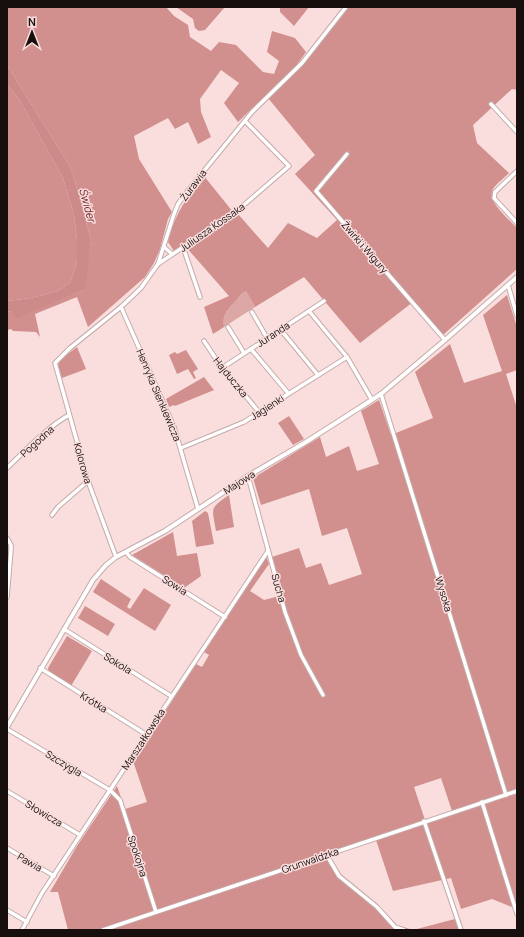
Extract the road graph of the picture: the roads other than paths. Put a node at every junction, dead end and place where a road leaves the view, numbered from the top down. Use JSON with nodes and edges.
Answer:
{"nodes":[{"id":1,"x":346,"y":7,"type":"edge"},
{"id":2,"x":491,"y":104,"type":"dead end"},
{"id":3,"x":245,"y":121,"type":"junction"},
{"id":4,"x":517,"y":132,"type":"edge"},
{"id":5,"x":347,"y":154,"type":"dead end"},
{"id":6,"x":517,"y":171,"type":"edge"},
{"id":7,"x":517,"y":224,"type":"edge"},
{"id":8,"x":164,"y":247,"type":"junction"},
{"id":9,"x":183,"y":247,"type":"junction"},
{"id":10,"x":172,"y":254,"type":"junction"},
{"id":11,"x":158,"y":264,"type":"junction"},
{"id":12,"x":517,"y":277,"type":"edge"},
{"id":13,"x":508,"y":285,"type":"junction"},
{"id":14,"x":200,"y":297,"type":"dead end"},
{"id":15,"x":324,"y":301,"type":"dead end"},
{"id":16,"x":121,"y":307,"type":"junction"},
{"id":17,"x":309,"y":311,"type":"junction"},
{"id":18,"x":252,"y":312,"type":"dead end"},
{"id":19,"x":517,"y":316,"type":"edge"},
{"id":20,"x":228,"y":327,"type":"dead end"},
{"id":21,"x":280,"y":330,"type":"junction"},
{"id":22,"x":267,"y":338,"type":"junction"},
{"id":23,"x":446,"y":340,"type":"junction"},
{"id":24,"x":204,"y":341,"type":"dead end"},
{"id":25,"x":251,"y":348,"type":"junction"},
{"id":26,"x":244,"y":353,"type":"junction"},
{"id":27,"x":347,"y":357,"type":"junction"},
{"id":28,"x":55,"y":367,"type":"joint"},
{"id":29,"x":222,"y":368,"type":"junction"},
{"id":30,"x":318,"y":375,"type":"junction"},
{"id":31,"x":288,"y":393,"type":"junction"},
{"id":32,"x":381,"y":394,"type":"junction"},
{"id":33,"x":372,"y":400,"type":"junction"},
{"id":34,"x":259,"y":412,"type":"junction"},
{"id":35,"x":69,"y":415,"type":"junction"},
{"id":36,"x":182,"y":448,"type":"junction"},
{"id":37,"x":7,"y":468,"type":"edge"},
{"id":38,"x":248,"y":476,"type":"junction"},
{"id":39,"x":88,"y":481,"type":"junction"},
{"id":40,"x":198,"y":509,"type":"junction"},
{"id":41,"x":52,"y":515,"type":"dead end"},
{"id":42,"x":7,"y":538,"type":"edge"},
{"id":43,"x":268,"y":551,"type":"junction"},
{"id":44,"x":126,"y":552,"type":"junction"},
{"id":45,"x":116,"y":557,"type":"junction"},
{"id":46,"x":7,"y":596,"type":"edge"},
{"id":47,"x":225,"y":617,"type":"junction"},
{"id":48,"x":64,"y":629,"type":"junction"},
{"id":49,"x":40,"y":668,"type":"junction"},
{"id":50,"x":323,"y":695,"type":"dead end"},
{"id":51,"x":171,"y":696,"type":"junction"},
{"id":52,"x":7,"y":728,"type":"edge"},
{"id":53,"x":147,"y":735,"type":"junction"},
{"id":54,"x":110,"y":790,"type":"junction"},
{"id":55,"x":7,"y":791,"type":"edge"},
{"id":56,"x":517,"y":791,"type":"edge"},
{"id":57,"x":506,"y":795,"type":"junction"},
{"id":58,"x":120,"y":800,"type":"joint"},
{"id":59,"x":482,"y":802,"type":"junction"},
{"id":60,"x":424,"y":821,"type":"junction"},
{"id":61,"x":80,"y":835,"type":"junction"},
{"id":62,"x":7,"y":848,"type":"edge"},
{"id":63,"x":326,"y":854,"type":"junction"},
{"id":64,"x":54,"y":876,"type":"junction"},
{"id":65,"x":7,"y":910,"type":"edge"},
{"id":66,"x":156,"y":912,"type":"junction"},
{"id":67,"x":517,"y":914,"type":"edge"},
{"id":68,"x":27,"y":922,"type":"junction"},
{"id":69,"x":22,"y":930,"type":"edge"},
{"id":70,"x":103,"y":930,"type":"edge"},
{"id":71,"x":404,"y":930,"type":"edge"},
{"id":72,"x":461,"y":930,"type":"edge"}],
"edges":[{"from":1,"to":3,"type":"street","name":"Żurawia"},
{"from":2,"to":4,"type":"street"},
{"from":3,"to":8,"type":"street","name":"Żurawia"},
{"from":3,"to":9,"type":"street","name":"Juliusza Kossaka"},
{"from":5,"to":23,"type":"street","name":"Żwirki i Wigury"},
{"from":6,"to":7,"type":"street"},
{"from":8,"to":10,"type":"street"},
{"from":8,"to":11,"type":"street","name":"Żurawia"},
{"from":9,"to":10,"type":"street","name":"Juliusza Kossaka"},
{"from":9,"to":14,"type":"street"},
{"from":10,"to":11,"type":"street","name":"Juliusza Kossaka"},
{"from":11,"to":16,"type":"street","name":"Żurawia"},
{"from":12,"to":13,"type":"street","name":"Majowa"},
{"from":13,"to":19,"type":"street"},
{"from":13,"to":23,"type":"street","name":"Majowa"},
{"from":15,"to":17,"type":"street","name":"Juranda"},
{"from":16,"to":28,"type":"street","name":"Żurawia"},
{"from":16,"to":36,"type":"street","name":"Henryka Sienkiewicza"},
{"from":17,"to":21,"type":"street","name":"Juranda"},
{"from":17,"to":27,"type":"street"},
{"from":18,"to":22,"type":"street"},
{"from":20,"to":26,"type":"street"},
{"from":21,"to":22,"type":"street","name":"Juranda"},
{"from":21,"to":30,"type":"street"},
{"from":22,"to":25,"type":"street","name":"Juranda"},
{"from":23,"to":32,"type":"street","name":"Majowa"},
{"from":24,"to":29,"type":"street","name":"Hajduczka"},
{"from":25,"to":26,"type":"street","name":"Juranda"},
{"from":25,"to":31,"type":"street"},
{"from":26,"to":29,"type":"street","name":"Juranda"},
{"from":27,"to":30,"type":"street","name":"Jagienki"},
{"from":27,"to":33,"type":"street"},
{"from":28,"to":35,"type":"street","name":"Kolorowa"},
{"from":29,"to":34,"type":"street","name":"Hajduczka"},
{"from":30,"to":31,"type":"street","name":"Jagienki"},
{"from":31,"to":34,"type":"street","name":"Jagienki"},
{"from":32,"to":33,"type":"street","name":"Majowa"},
{"from":32,"to":57,"type":"street","name":"Wysoka"},
{"from":33,"to":38,"type":"street","name":"Majowa"},
{"from":34,"to":36,"type":"street","name":"Jagienki"},
{"from":35,"to":37,"type":"street","name":"Pogodna"},
{"from":35,"to":39,"type":"street","name":"Kolorowa"},
{"from":36,"to":40,"type":"street","name":"Henryka Sienkiewicza"},
{"from":38,"to":40,"type":"street","name":"Majowa"},
{"from":38,"to":43,"type":"street","name":"Sucha"},
{"from":39,"to":41,"type":"street"},
{"from":39,"to":45,"type":"street","name":"Kolorowa"},
{"from":40,"to":44,"type":"street","name":"Majowa"},
{"from":42,"to":46,"type":"street"},
{"from":43,"to":47,"type":"street","name":"Marszałkowska"},
{"from":43,"to":50,"type":"street","name":"Sucha"},
{"from":44,"to":45,"type":"street","name":"Majowa"},
{"from":44,"to":47,"type":"street","name":"Sowia"},
{"from":45,"to":48,"type":"street","name":"Majowa"},
{"from":47,"to":51,"type":"street","name":"Marszałkowska"},
{"from":48,"to":49,"type":"street","name":"Majowa"},
{"from":48,"to":51,"type":"street","name":"Sokola"},
{"from":49,"to":52,"type":"street","name":"Majowa"},
{"from":49,"to":53,"type":"street","name":"Krótka"},
{"from":51,"to":53,"type":"street","name":"Marszałkowska"},
{"from":52,"to":54,"type":"street","name":"Szczygla"},
{"from":53,"to":54,"type":"street","name":"Marszałkowska"},
{"from":54,"to":58,"type":"street","name":"Szczygla"},
{"from":54,"to":61,"type":"street","name":"Marszałkowska"},
{"from":55,"to":61,"type":"street","name":"Słowicza"},
{"from":56,"to":57,"type":"street","name":"Grunwaldzka"},
{"from":57,"to":59,"type":"street","name":"Grunwaldzka"},
{"from":58,"to":66,"type":"street","name":"Spokojna"},
{"from":59,"to":60,"type":"street","name":"Grunwaldzka"},
{"from":59,"to":67,"type":"street"},
{"from":60,"to":63,"type":"street","name":"Grunwaldzka"},
{"from":60,"to":72,"type":"street"},
{"from":61,"to":64,"type":"street","name":"Marszałkowska"},
{"from":62,"to":64,"type":"street","name":"Pawia"},
{"from":63,"to":66,"type":"street","name":"Grunwaldzka"},
{"from":63,"to":71,"type":"street"},
{"from":64,"to":68,"type":"street","name":"Marszałkowska"},
{"from":65,"to":68,"type":"street"},
{"from":66,"to":70,"type":"street","name":"Grunwaldzka"},
{"from":68,"to":69,"type":"street","name":"Marszałkowska"}]}
